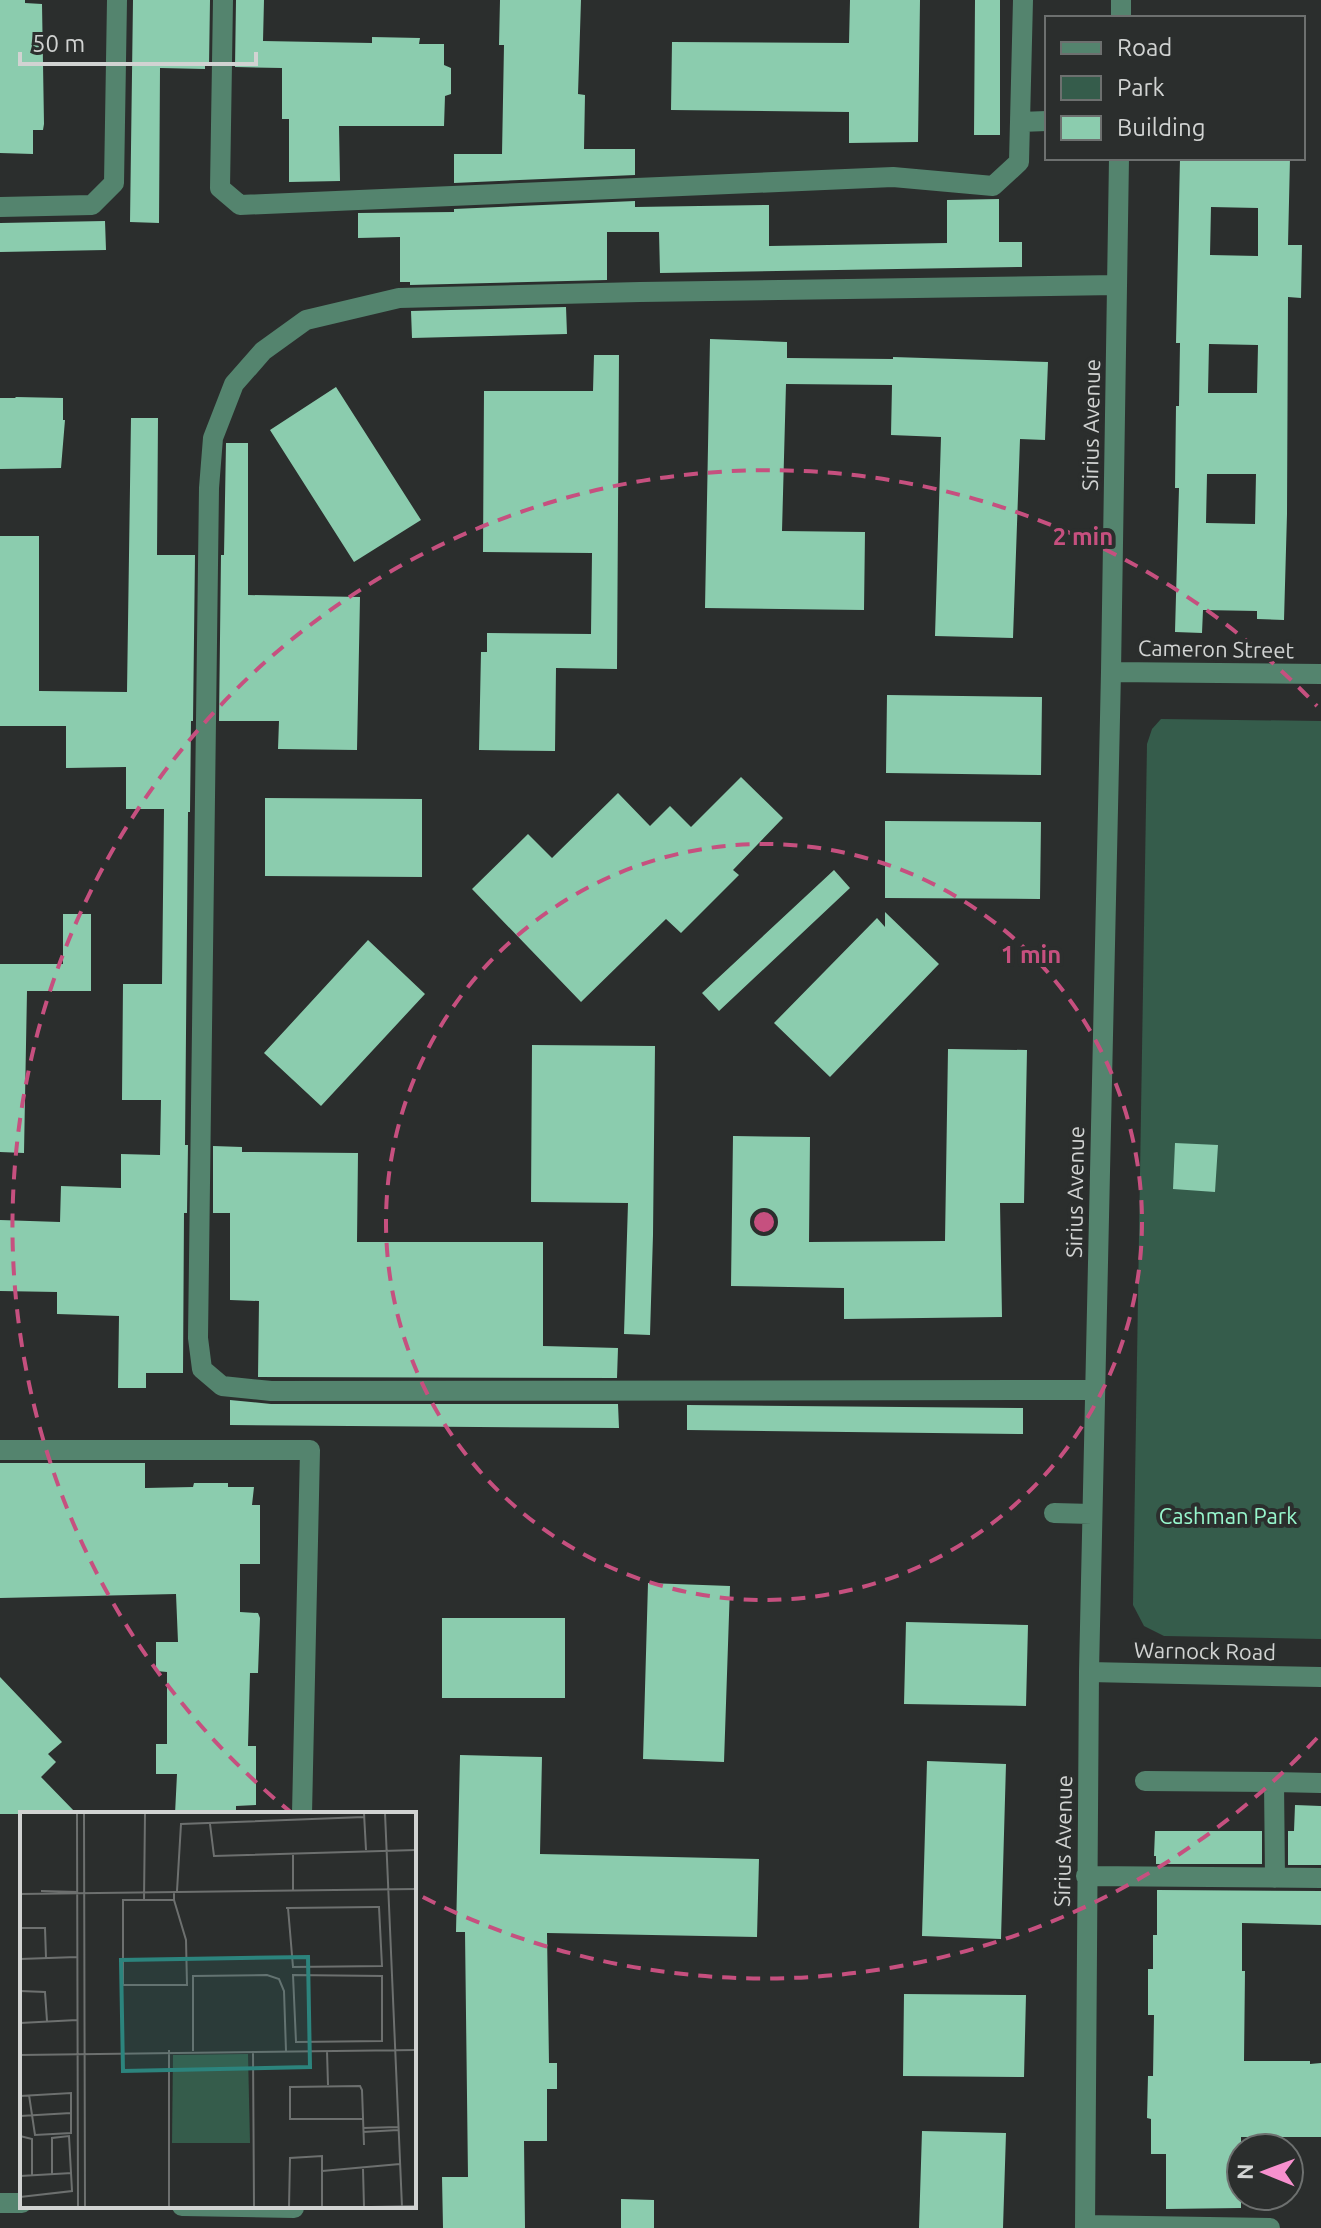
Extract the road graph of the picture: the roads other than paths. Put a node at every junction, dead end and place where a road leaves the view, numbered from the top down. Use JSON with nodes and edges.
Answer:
{"nodes":[{"id":1,"x":117,"y":0,"type":"edge"},
{"id":2,"x":223,"y":0,"type":"edge"},
{"id":3,"x":1023,"y":0,"type":"edge"},
{"id":4,"x":1045,"y":121,"type":"edge"},
{"id":5,"x":1020,"y":122,"type":"junction"},
{"id":6,"x":1119,"y":160,"type":"edge"},
{"id":7,"x":0,"y":207,"type":"edge"},
{"id":8,"x":1117,"y":285,"type":"junction"},
{"id":9,"x":1111,"y":672,"type":"junction"},
{"id":10,"x":1321,"y":674,"type":"edge"},
{"id":11,"x":1095,"y":1390,"type":"junction"},
{"id":12,"x":0,"y":1450,"type":"edge"},
{"id":13,"x":1054,"y":1513,"type":"dead end"},
{"id":14,"x":1092,"y":1514,"type":"junction"},
{"id":15,"x":1089,"y":1672,"type":"junction"},
{"id":16,"x":1321,"y":1677,"type":"edge"},
{"id":17,"x":1145,"y":1781,"type":"dead end"},
{"id":18,"x":1274,"y":1782,"type":"junction"},
{"id":19,"x":1321,"y":1783,"type":"edge"},
{"id":20,"x":302,"y":1812,"type":"edge"},
{"id":21,"x":1086,"y":1876,"type":"junction"},
{"id":22,"x":1275,"y":1878,"type":"junction"},
{"id":23,"x":1321,"y":1878,"type":"edge"},
{"id":24,"x":1085,"y":2226,"type":"edge"},
{"id":25,"x":1270,"y":2228,"type":"edge"}],
"edges":[{"from":1,"to":7,"type":"street"},
{"from":2,"to":5,"type":"street"},
{"from":3,"to":5,"type":"street"},
{"from":4,"to":5,"type":"street"},
{"from":6,"to":8,"type":"street","name":"Sirius Avenue"},
{"from":8,"to":9,"type":"street","name":"Sirius Avenue"},
{"from":8,"to":11,"type":"street"},
{"from":9,"to":10,"type":"street","name":"Cameron Street"},
{"from":9,"to":11,"type":"street","name":"Sirius Avenue"},
{"from":11,"to":14,"type":"street","name":"Sirius Avenue"},
{"from":12,"to":20,"type":"street"},
{"from":13,"to":14,"type":"street"},
{"from":14,"to":15,"type":"street","name":"Sirius Avenue"},
{"from":15,"to":16,"type":"street","name":"Warnock Road"},
{"from":15,"to":21,"type":"street","name":"Sirius Avenue"},
{"from":17,"to":18,"type":"street"},
{"from":18,"to":19,"type":"street"},
{"from":18,"to":22,"type":"street"},
{"from":21,"to":22,"type":"street"},
{"from":21,"to":24,"type":"street","name":"Sirius Avenue"},
{"from":22,"to":23,"type":"street"},
{"from":24,"to":25,"type":"street"}]}
